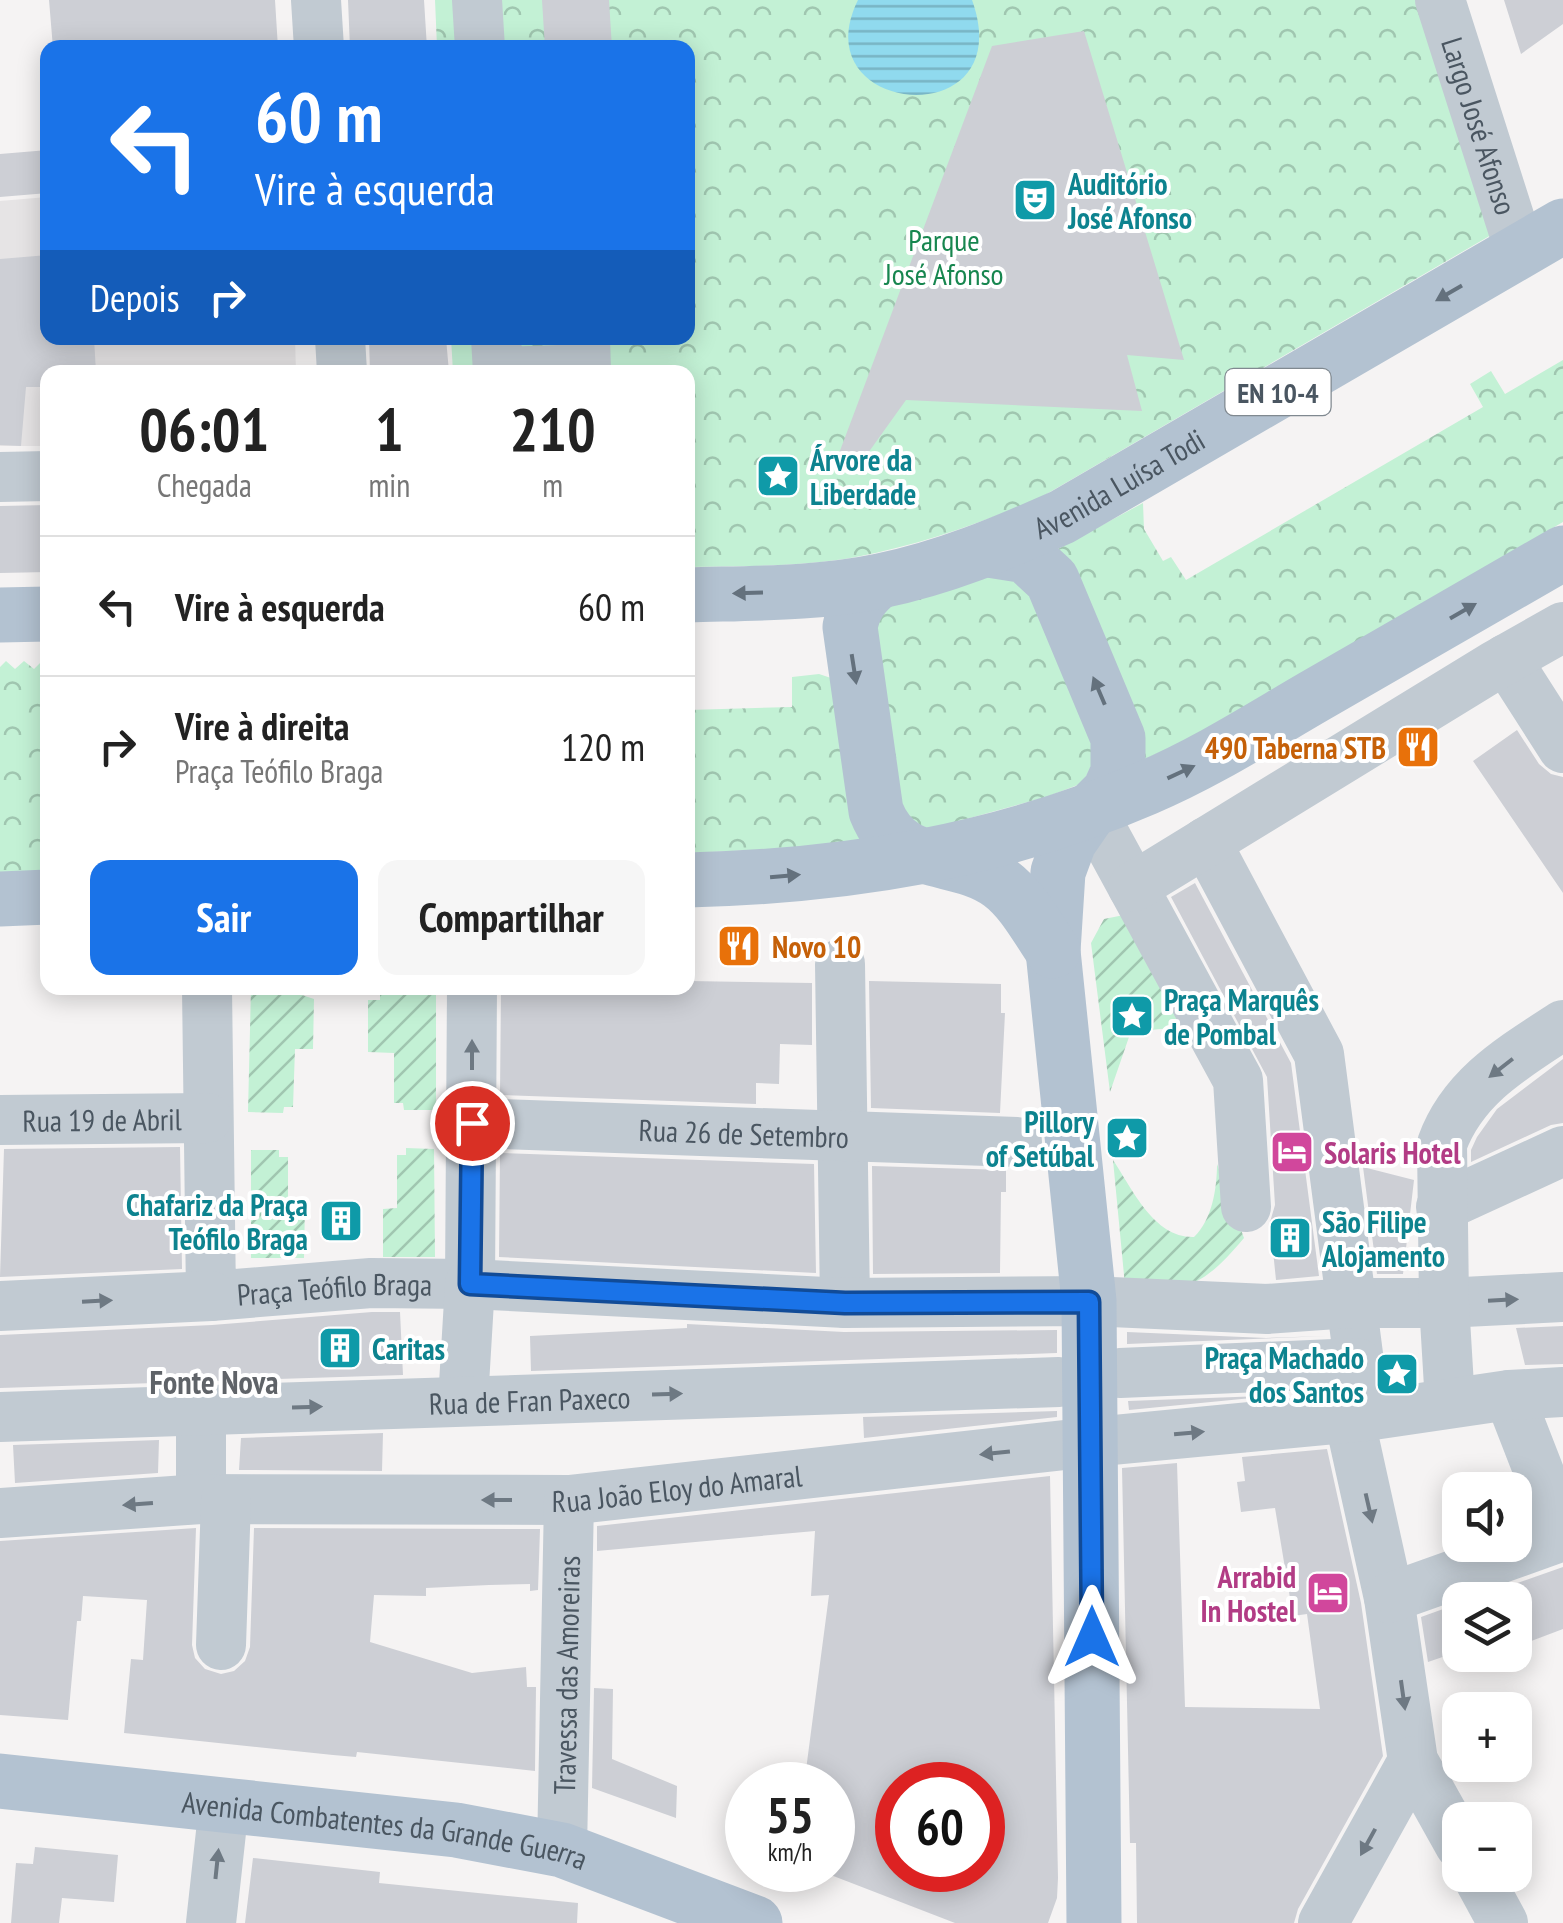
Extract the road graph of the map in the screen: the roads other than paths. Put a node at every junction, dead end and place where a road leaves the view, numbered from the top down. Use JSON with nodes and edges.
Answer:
{"nodes":[{"id":1,"x":316,"y":0,"type":"edge"},
{"id":2,"x":477,"y":0,"type":"edge"},
{"id":3,"x":1440,"y":0,"type":"edge"},
{"id":4,"x":318,"y":40,"type":"edge"},
{"id":5,"x":480,"y":40,"type":"edge"},
{"id":6,"x":1542,"y":238,"type":"edge"},
{"id":7,"x":40,"y":476,"type":"edge"},
{"id":8,"x":0,"y":477,"type":"edge"},
{"id":9,"x":989,"y":550,"type":"junction"},
{"id":10,"x":1563,"y":552,"type":"edge"},
{"id":11,"x":878,"y":582,"type":"junction"},
{"id":12,"x":695,"y":595,"type":"edge"},
{"id":13,"x":40,"y":614,"type":"edge"},
{"id":14,"x":0,"y":615,"type":"edge"},
{"id":15,"x":1563,"y":627,"type":"edge"},
{"id":16,"x":1506,"y":659,"type":"junction"},
{"id":17,"x":1563,"y":748,"type":"edge"},
{"id":18,"x":1091,"y":810,"type":"junction"},
{"id":19,"x":1206,"y":842,"type":"junction"},
{"id":20,"x":924,"y":858,"type":"junction"},
{"id":21,"x":695,"y":880,"type":"edge"},
{"id":22,"x":1133,"y":886,"type":"junction"},
{"id":23,"x":40,"y":898,"type":"edge"},
{"id":24,"x":0,"y":899,"type":"edge"},
{"id":25,"x":1052,"y":951,"type":"junction"},
{"id":26,"x":840,"y":964,"type":"dead end"},
{"id":27,"x":207,"y":995,"type":"edge"},
{"id":28,"x":472,"y":995,"type":"edge"},
{"id":29,"x":1563,"y":1025,"type":"edge"},
{"id":30,"x":207,"y":1118,"type":"junction"},
{"id":31,"x":0,"y":1120,"type":"edge"},
{"id":32,"x":472,"y":1123,"type":"junction"},
{"id":33,"x":842,"y":1137,"type":"junction"},
{"id":34,"x":1017,"y":1142,"type":"dead end"},
{"id":35,"x":1563,"y":1151,"type":"edge"},
{"id":36,"x":1246,"y":1207,"type":"dead end"},
{"id":37,"x":1441,"y":1207,"type":"junction"},
{"id":38,"x":470,"y":1284,"type":"junction"},
{"id":39,"x":210,"y":1296,"type":"junction"},
{"id":40,"x":1563,"y":1297,"type":"edge"},
{"id":41,"x":1089,"y":1302,"type":"junction"},
{"id":42,"x":845,"y":1303,"type":"junction"},
{"id":43,"x":1350,"y":1303,"type":"junction"},
{"id":44,"x":1444,"y":1303,"type":"junction"},
{"id":45,"x":0,"y":1306,"type":"edge"},
{"id":46,"x":1358,"y":1363,"type":"junction"},
{"id":47,"x":1120,"y":1373,"type":"dead end"},
{"id":48,"x":1059,"y":1382,"type":"dead end"},
{"id":49,"x":1563,"y":1392,"type":"edge"},
{"id":50,"x":1509,"y":1394,"type":"junction"},
{"id":51,"x":463,"y":1401,"type":"junction"},
{"id":52,"x":1450,"y":1403,"type":"junction"},
{"id":53,"x":200,"y":1411,"type":"junction"},
{"id":54,"x":0,"y":1417,"type":"edge"},
{"id":55,"x":1358,"y":1417,"type":"junction"},
{"id":56,"x":1092,"y":1442,"type":"junction"},
{"id":57,"x":214,"y":1500,"type":"junction"},
{"id":58,"x":569,"y":1500,"type":"junction"},
{"id":59,"x":0,"y":1513,"type":"edge"},
{"id":60,"x":1563,"y":1535,"type":"edge"},
{"id":61,"x":1390,"y":1598,"type":"junction"},
{"id":62,"x":221,"y":1645,"type":"dead end"},
{"id":63,"x":1413,"y":1761,"type":"junction"},
{"id":64,"x":0,"y":1781,"type":"edge"},
{"id":65,"x":224,"y":1804,"type":"junction"},
{"id":66,"x":1442,"y":1813,"type":"edge"},
{"id":67,"x":562,"y":1850,"type":"junction"},
{"id":68,"x":1487,"y":1892,"type":"edge"},
{"id":69,"x":1091,"y":1919,"type":"edge"},
{"id":70,"x":211,"y":1923,"type":"edge"},
{"id":71,"x":755,"y":1923,"type":"edge"},
{"id":72,"x":1322,"y":1923,"type":"edge"},
{"id":73,"x":1504,"y":1923,"type":"edge"}],
"edges":[{"from":1,"to":4,"type":"street"},
{"from":2,"to":5,"type":"street"},
{"from":3,"to":6,"type":"street","name":"Largo José Afonso"},
{"from":6,"to":9,"type":"main road","name":"Avenida Luísa Todi","number":"EN 10-4","one_way":true},
{"from":7,"to":8,"type":"street"},
{"from":9,"to":11,"type":"main road","name":"Avenida Luísa Todi","number":"EN 10-4"},
{"from":18,"to":9,"type":"main road","one_way":true},
{"from":18,"to":10,"type":"main road","one_way":true},
{"from":11,"to":12,"type":"main road","name":"Avenida Luísa Todi","number":"EN 10-4","one_way":true},
{"from":11,"to":20,"type":"main road","one_way":true},
{"from":13,"to":14,"type":"main road"},
{"from":15,"to":16,"type":"street"},
{"from":16,"to":17,"type":"street"},
{"from":16,"to":19,"type":"street"},
{"from":18,"to":20,"type":"main road"},
{"from":18,"to":22,"type":"street"},
{"from":18,"to":25,"type":"main road"},
{"from":19,"to":22,"type":"street"},
{"from":19,"to":43,"type":"street"},
{"from":21,"to":20,"type":"main road","one_way":true},
{"from":20,"to":25,"type":"main road"},
{"from":22,"to":36,"type":"street"},
{"from":23,"to":24,"type":"main road"},
{"from":25,"to":41,"type":"main road"},
{"from":26,"to":33,"type":"street"},
{"from":27,"to":30,"type":"street","name":"Praça Teófilo Braga"},
{"from":32,"to":28,"type":"street","name":"Praça Teófilo Braga","one_way":true},
{"from":29,"to":37,"type":"street","one_way":true},
{"from":30,"to":31,"type":"street","name":"Rua 19 de Abril"},
{"from":30,"to":39,"type":"street","name":"Praça Teófilo Braga"},
{"from":32,"to":33,"type":"street","name":"Rua 26 de Setembro"},
{"from":32,"to":38,"type":"street","name":"Praça Teófilo Braga"},
{"from":33,"to":34,"type":"street","name":"Rua 26 de Setembro"},
{"from":33,"to":42,"type":"street"},
{"from":35,"to":37,"type":"street"},
{"from":37,"to":44,"type":"street"},
{"from":38,"to":39,"type":"street","name":"Praça Teófilo Braga"},
{"from":38,"to":42,"type":"street"},
{"from":38,"to":51,"type":"street"},
{"from":45,"to":39,"type":"street","one_way":true},
{"from":44,"to":40,"type":"street","one_way":true},
{"from":41,"to":42,"type":"street"},
{"from":41,"to":43,"type":"street"},
{"from":41,"to":56,"type":"main road"},
{"from":43,"to":44,"type":"street"},
{"from":43,"to":46,"type":"street"},
{"from":44,"to":52,"type":"street"},
{"from":46,"to":47,"type":"street"},
{"from":46,"to":55,"type":"street"},
{"from":51,"to":48,"type":"street","name":"Rua de Fran Paxeco","one_way":true},
{"from":49,"to":50,"type":"street"},
{"from":50,"to":52,"type":"street"},
{"from":50,"to":60,"type":"street"},
{"from":53,"to":51,"type":"street","name":"Rua de Fran Paxeco","one_way":true},
{"from":52,"to":55,"type":"street"},
{"from":53,"to":54,"type":"street","name":"Rua de Fran Paxeco"},
{"from":53,"to":57,"type":"street"},
{"from":56,"to":55,"type":"street","name":"Rua João Eloy do Amaral","one_way":true},
{"from":55,"to":61,"type":"street","one_way":true},
{"from":56,"to":58,"type":"street","name":"Rua João Eloy do Amaral","one_way":true},
{"from":56,"to":69,"type":"main road"},
{"from":58,"to":57,"type":"street","name":"Rua João Eloy do Amaral","one_way":true},
{"from":57,"to":59,"type":"street","name":"Rua João Eloy do Amaral","one_way":true},
{"from":57,"to":62,"type":"street"},
{"from":58,"to":67,"type":"street","name":"Travessa das Amoreiras"},
{"from":60,"to":61,"type":"street"},
{"from":61,"to":63,"type":"street","one_way":true},
{"from":63,"to":66,"type":"street"},
{"from":63,"to":72,"type":"street","one_way":true},
{"from":64,"to":65,"type":"main road","name":"Avenida Combatentes da Grande Guerra"},
{"from":65,"to":67,"type":"main road","name":"Avenida Combatentes da Grande Guerra"},
{"from":70,"to":65,"type":"street","one_way":true},
{"from":67,"to":71,"type":"main road","name":"Avenida Combatentes da Grande Guerra"},
{"from":68,"to":73,"type":"street"}]}
